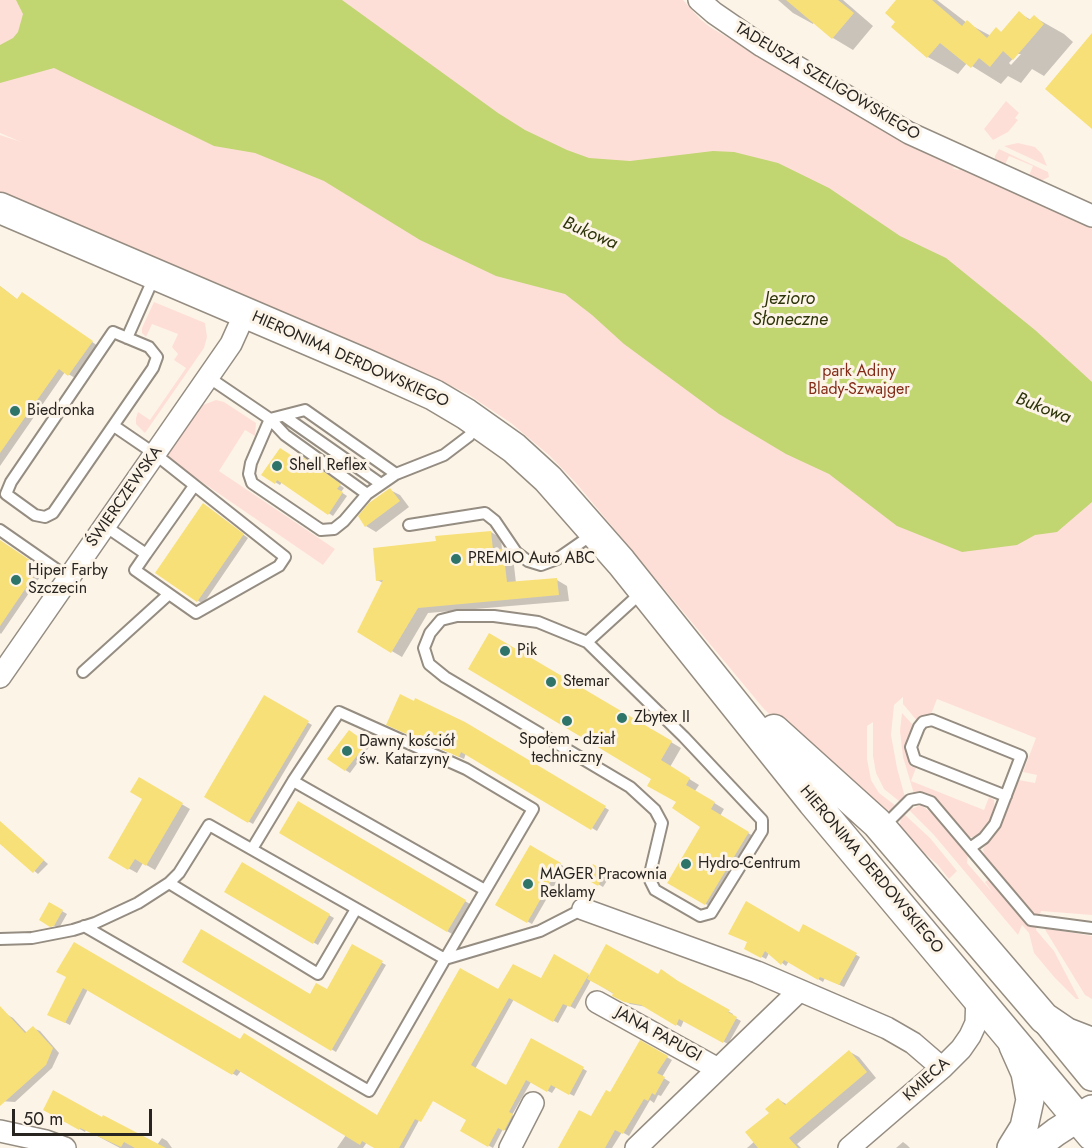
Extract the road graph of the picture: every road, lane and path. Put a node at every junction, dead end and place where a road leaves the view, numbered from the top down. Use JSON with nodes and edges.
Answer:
{"nodes":[{"id":1,"x":699,"y":0,"type":"edge"},
{"id":2,"x":0,"y":208,"type":"edge"},
{"id":3,"x":1092,"y":216,"type":"edge"},
{"id":4,"x":155,"y":274,"type":"junction"},
{"id":5,"x":245,"y":313,"type":"junction"},
{"id":6,"x":127,"y":338,"type":"junction"},
{"id":7,"x":208,"y":376,"type":"junction"},
{"id":8,"x":284,"y":416,"type":"junction"},
{"id":9,"x":270,"y":419,"type":"junction"},
{"id":10,"x":478,"y":422,"type":"junction"},
{"id":11,"x":114,"y":426,"type":"junction"},
{"id":12,"x":155,"y":454,"type":"junction"},
{"id":13,"x":396,"y":474,"type":"junction"},
{"id":14,"x":381,"y":484,"type":"junction"},
{"id":15,"x":195,"y":486,"type":"junction"},
{"id":16,"x":367,"y":494,"type":"junction"},
{"id":17,"x":409,"y":525,"type":"dead end"},
{"id":18,"x":105,"y":526,"type":"junction"},
{"id":19,"x":0,"y":530,"type":"edge"},
{"id":20,"x":595,"y":532,"type":"junction"},
{"id":21,"x":146,"y":554,"type":"junction"},
{"id":22,"x":69,"y":578,"type":"junction"},
{"id":23,"x":644,"y":591,"type":"junction"},
{"id":24,"x":169,"y":594,"type":"junction"},
{"id":25,"x":668,"y":620,"type":"junction"},
{"id":26,"x":587,"y":642,"type":"junction"},
{"id":27,"x":2,"y":670,"type":"edge"},
{"id":28,"x":83,"y":672,"type":"dead end"},
{"id":29,"x":293,"y":781,"type":"junction"},
{"id":30,"x":1006,"y":796,"type":"junction"},
{"id":31,"x":882,"y":828,"type":"junction"},
{"id":32,"x":970,"y":848,"type":"junction"},
{"id":33,"x":252,"y":849,"type":"junction"},
{"id":34,"x":169,"y":883,"type":"junction"},
{"id":35,"x":485,"y":890,"type":"junction"},
{"id":36,"x":356,"y":909,"type":"junction"},
{"id":37,"x":583,"y":909,"type":"joint"},
{"id":38,"x":84,"y":926,"type":"junction"},
{"id":39,"x":1092,"y":928,"type":"edge"},
{"id":40,"x":0,"y":939,"type":"edge"},
{"id":41,"x":446,"y":959,"type":"junction"},
{"id":42,"x":798,"y":992,"type":"junction"},
{"id":43,"x":977,"y":996,"type":"junction"},
{"id":44,"x":597,"y":1002,"type":"dead end"},
{"id":45,"x":1044,"y":1018,"type":"junction"},
{"id":46,"x":1005,"y":1031,"type":"junction"},
{"id":47,"x":1092,"y":1043,"type":"edge"},
{"id":48,"x":942,"y":1068,"type":"junction"},
{"id":49,"x":718,"y":1069,"type":"junction"},
{"id":50,"x":1092,"y":1077,"type":"edge"},
{"id":51,"x":533,"y":1103,"type":"dead end"},
{"id":52,"x":1087,"y":1121,"type":"edge"},
{"id":53,"x":0,"y":1131,"type":"edge"},
{"id":54,"x":65,"y":1148,"type":"edge"},
{"id":55,"x":510,"y":1148,"type":"edge"},
{"id":56,"x":636,"y":1148,"type":"edge"},
{"id":57,"x":849,"y":1148,"type":"edge"},
{"id":58,"x":1011,"y":1148,"type":"edge"},
{"id":59,"x":1035,"y":1148,"type":"edge"}],
"edges":[{"from":1,"to":3,"type":"street","name":"TADEUSZA SZELIGOWSKIEGO"},
{"from":2,"to":4,"type":"main road","name":"HIERONIMA DERDOWSKIEGO"},
{"from":4,"to":5,"type":"main road","name":"HIERONIMA DERDOWSKIEGO"},
{"from":4,"to":6,"type":"lane"},
{"from":5,"to":7,"type":"street","name":"ŚWIERCZEWSKA"},
{"from":5,"to":10,"type":"main road","name":"HIERONIMA DERDOWSKIEGO"},
{"from":6,"to":11,"type":"lane"},
{"from":6,"to":11,"type":"lane"},
{"from":7,"to":9,"type":"lane"},
{"from":7,"to":12,"type":"street","name":"ŚWIERCZEWSKA"},
{"from":8,"to":9,"type":"lane"},
{"from":8,"to":13,"type":"lane"},
{"from":8,"to":14,"type":"lane"},
{"from":9,"to":16,"type":"lane"},
{"from":9,"to":16,"type":"lane"},
{"from":10,"to":13,"type":"lane"},
{"from":10,"to":20,"type":"main road","name":"HIERONIMA DERDOWSKIEGO"},
{"from":11,"to":12,"type":"lane"},
{"from":12,"to":15,"type":"lane"},
{"from":12,"to":18,"type":"street","name":"ŚWIERCZEWSKA"},
{"from":13,"to":14,"type":"lane"},
{"from":14,"to":16,"type":"lane"},
{"from":15,"to":21,"type":"lane"},
{"from":15,"to":24,"type":"lane"},
{"from":17,"to":20,"type":"lane"},
{"from":18,"to":21,"type":"lane"},
{"from":18,"to":22,"type":"street","name":"ŚWIERCZEWSKA"},
{"from":19,"to":22,"type":"lane"},
{"from":20,"to":23,"type":"main road","name":"HIERONIMA DERDOWSKIEGO"},
{"from":21,"to":24,"type":"lane"},
{"from":22,"to":27,"type":"street","name":"ŚWIERCZEWSKA"},
{"from":23,"to":25,"type":"main road","name":"HIERONIMA DERDOWSKIEGO"},
{"from":23,"to":26,"type":"lane"},
{"from":24,"to":28,"type":"lane"},
{"from":25,"to":31,"type":"main road","name":"HIERONIMA DERDOWSKIEGO"},
{"from":25,"to":43,"type":"main road","name":"HIERONIMA DERDOWSKIEGO"},
{"from":26,"to":26,"type":"lane"},
{"from":29,"to":33,"type":"lane"},
{"from":29,"to":35,"type":"lane"},
{"from":29,"to":35,"type":"lane"},
{"from":30,"to":30,"type":"lane"},
{"from":30,"to":32,"type":"lane"},
{"from":31,"to":32,"type":"lane"},
{"from":31,"to":45,"type":"main road","name":"HIERONIMA DERDOWSKIEGO"},
{"from":32,"to":39,"type":"lane"},
{"from":33,"to":34,"type":"lane"},
{"from":33,"to":36,"type":"lane"},
{"from":34,"to":36,"type":"lane"},
{"from":34,"to":38,"type":"lane"},
{"from":35,"to":41,"type":"lane"},
{"from":36,"to":41,"type":"lane"},
{"from":37,"to":41,"type":"lane"},
{"from":37,"to":42,"type":"street"},
{"from":38,"to":40,"type":"lane"},
{"from":38,"to":41,"type":"lane"},
{"from":42,"to":48,"type":"street"},
{"from":42,"to":49,"type":"street","name":"JANA PAPUGI"},
{"from":43,"to":46,"type":"main road","name":"HIERONIMA DERDOWSKIEGO"},
{"from":43,"to":48,"type":"street","name":"KMIECA"},
{"from":44,"to":49,"type":"street","name":"JANA PAPUGI"},
{"from":45,"to":47,"type":"main road"},
{"from":45,"to":50,"type":"street","name":"HIERONIMA DERDOWSKIEGO"},
{"from":46,"to":52,"type":"main road","name":"HIERONIMA DERDOWSKIEGO"},
{"from":46,"to":58,"type":"street"},
{"from":48,"to":57,"type":"street","name":"KMIECA"},
{"from":49,"to":56,"type":"street","name":"JANA PAPUGI"},
{"from":51,"to":55,"type":"street"},
{"from":52,"to":59,"type":"street"},
{"from":53,"to":54,"type":"street"}]}
